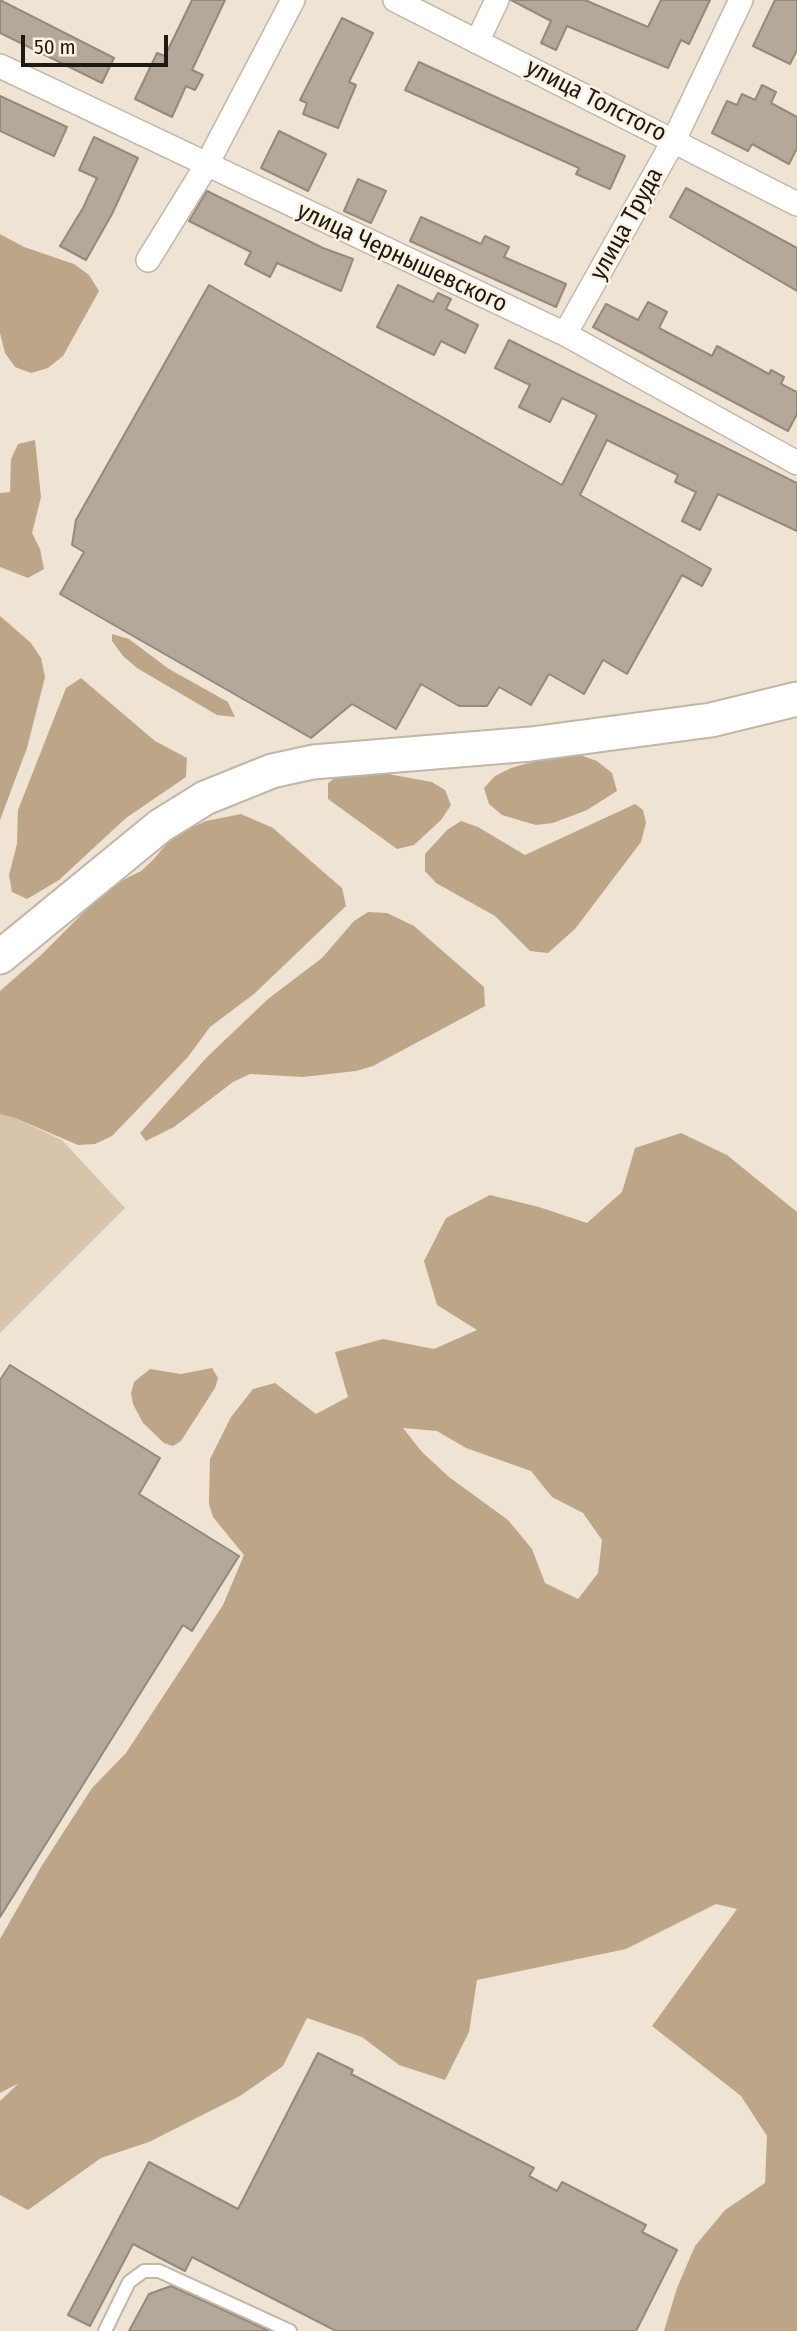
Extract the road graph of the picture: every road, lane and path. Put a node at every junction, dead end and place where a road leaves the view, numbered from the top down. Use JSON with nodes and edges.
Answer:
{"nodes":[{"id":1,"x":293,"y":0,"type":"edge"},
{"id":2,"x":395,"y":0,"type":"edge"},
{"id":3,"x":497,"y":0,"type":"edge"},
{"id":4,"x":741,"y":0,"type":"edge"},
{"id":5,"x":477,"y":42,"type":"junction"},
{"id":6,"x":0,"y":66,"type":"edge"},
{"id":7,"x":674,"y":140,"type":"junction"},
{"id":8,"x":206,"y":166,"type":"junction"},
{"id":9,"x":797,"y":204,"type":"edge"},
{"id":10,"x":148,"y":260,"type":"dead end"},
{"id":11,"x":565,"y":334,"type":"junction"},
{"id":12,"x":797,"y":463,"type":"edge"},
{"id":13,"x":797,"y":699,"type":"edge"},
{"id":14,"x":0,"y":957,"type":"edge"},
{"id":15,"x":105,"y":2331,"type":"edge"},
{"id":16,"x":290,"y":2331,"type":"edge"}],
"edges":[{"from":1,"to":8,"type":"street"},
{"from":2,"to":5,"type":"street","name":"улица Толстого"},
{"from":3,"to":5,"type":"street"},
{"from":4,"to":7,"type":"street","name":"улица Труда"},
{"from":5,"to":7,"type":"street","name":"улица Толстого"},
{"from":6,"to":8,"type":"street","name":"улица Чернышевского"},
{"from":7,"to":9,"type":"street","name":"улица Толстого"},
{"from":7,"to":11,"type":"street","name":"улица Труда"},
{"from":8,"to":10,"type":"street"},
{"from":8,"to":11,"type":"street","name":"улица Чернышевского"},
{"from":11,"to":12,"type":"street","name":"улица Чернышевского"},
{"from":13,"to":14,"type":"street"},
{"from":15,"to":16,"type":"lane"}]}
